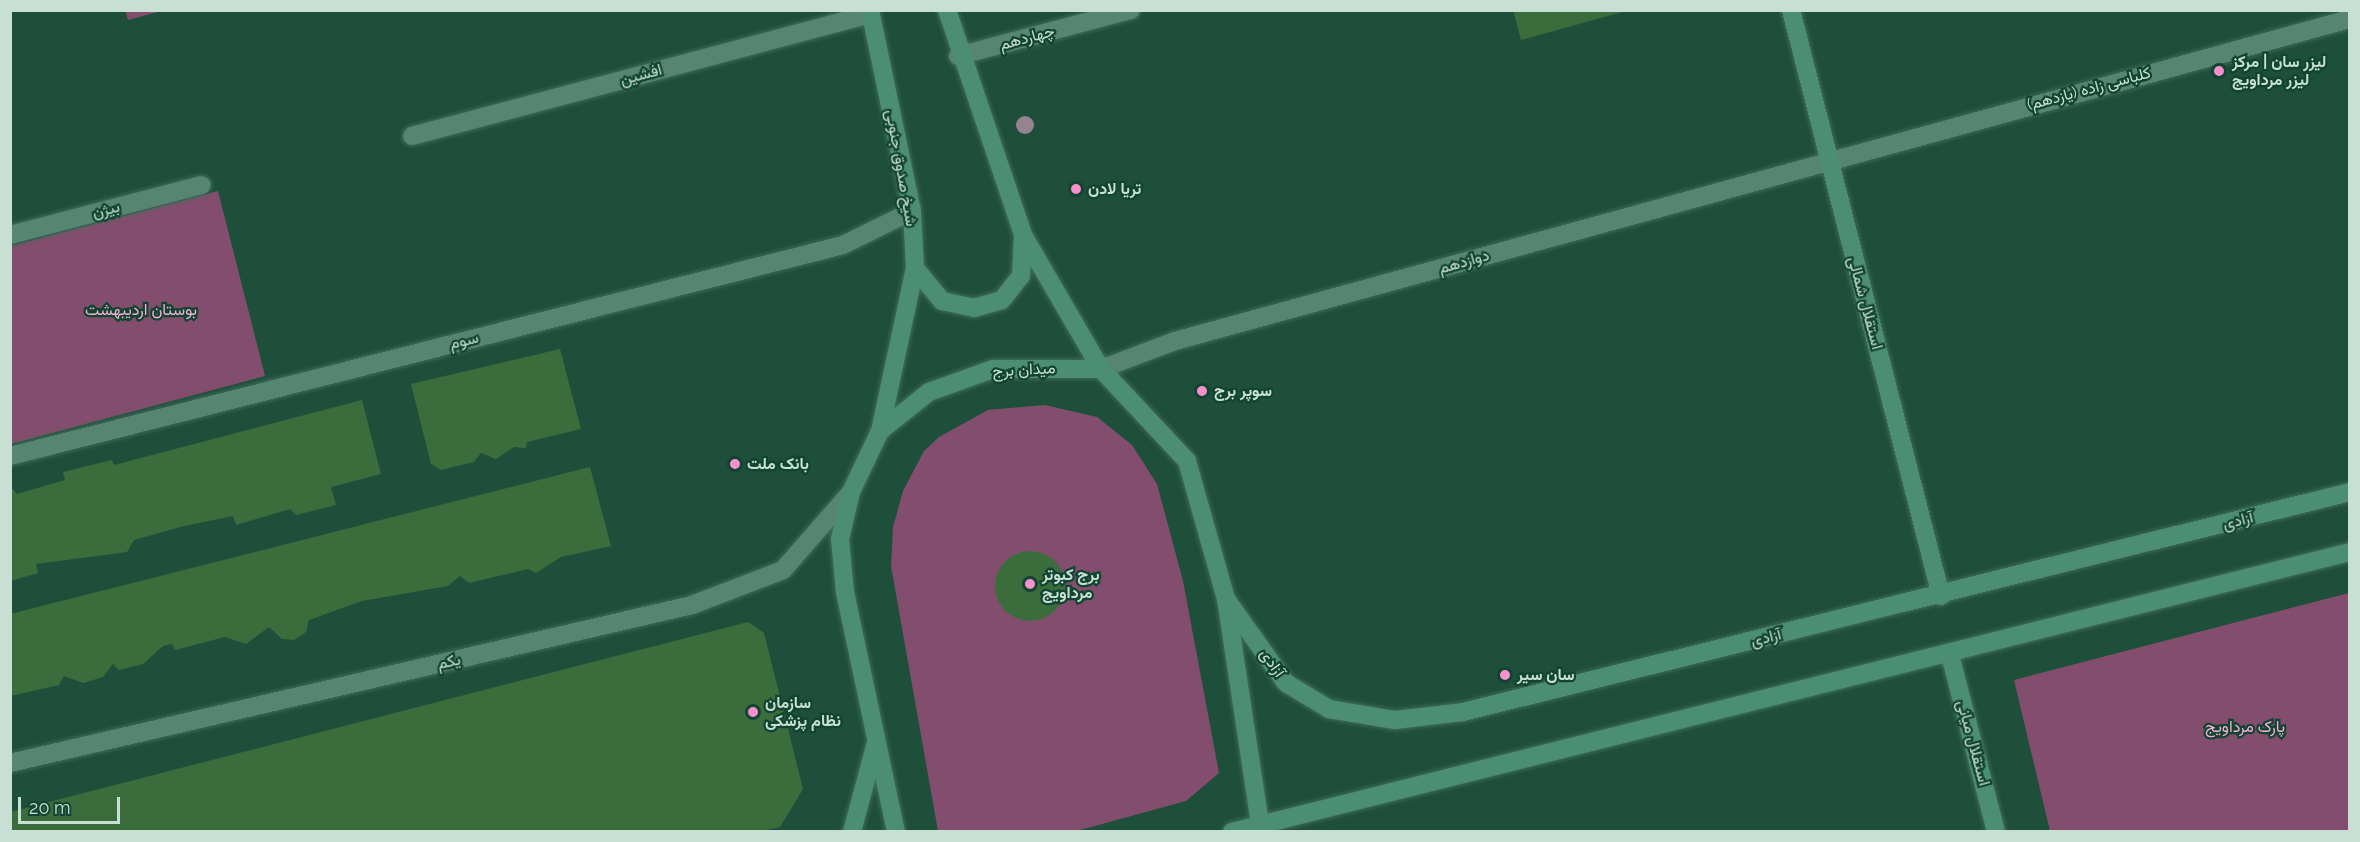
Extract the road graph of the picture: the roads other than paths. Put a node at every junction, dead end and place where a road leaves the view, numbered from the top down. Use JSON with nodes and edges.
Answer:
{"nodes":[{"id":1,"x":947,"y":10,"type":"edge"},
{"id":2,"x":1131,"y":10,"type":"edge"},
{"id":3,"x":1791,"y":10,"type":"edge"},
{"id":4,"x":870,"y":12,"type":"edge"},
{"id":5,"x":2349,"y":19,"type":"edge"},
{"id":6,"x":958,"y":56,"type":"junction"},
{"id":7,"x":412,"y":136,"type":"dead end"},
{"id":8,"x":1828,"y":159,"type":"junction"},
{"id":9,"x":202,"y":185,"type":"dead end"},
{"id":10,"x":912,"y":211,"type":"junction"},
{"id":11,"x":10,"y":235,"type":"edge"},
{"id":12,"x":1023,"y":235,"type":"junction"},
{"id":13,"x":915,"y":268,"type":"junction"},
{"id":14,"x":1101,"y":369,"type":"junction"},
{"id":15,"x":880,"y":431,"type":"junction"},
{"id":16,"x":10,"y":456,"type":"edge"},
{"id":17,"x":851,"y":492,"type":"junction"},
{"id":18,"x":2349,"y":492,"type":"edge"},
{"id":19,"x":2349,"y":552,"type":"edge"},
{"id":20,"x":1941,"y":596,"type":"junction"},
{"id":21,"x":1226,"y":599,"type":"junction"},
{"id":22,"x":1950,"y":655,"type":"junction"},
{"id":23,"x":875,"y":744,"type":"junction"},
{"id":24,"x":10,"y":763,"type":"edge"},
{"id":25,"x":1260,"y":825,"type":"junction"},
{"id":26,"x":852,"y":831,"type":"edge"},
{"id":27,"x":896,"y":831,"type":"edge"},
{"id":28,"x":1232,"y":831,"type":"edge"},
{"id":29,"x":1996,"y":831,"type":"edge"}],
"edges":[{"from":1,"to":6,"type":"main road"},
{"from":2,"to":6,"type":"street","name":"چهاردهم"},
{"from":3,"to":8,"type":"main road","name":"استقلال شمالی"},
{"from":4,"to":7,"type":"street","name":"افشین"},
{"from":4,"to":10,"type":"main road","name":"شیخ صدوق جنوبی"},
{"from":5,"to":8,"type":"street","name":"کلباسی زاده (یازدهم)"},
{"from":6,"to":12,"type":"main road"},
{"from":8,"to":14,"type":"street","name":"دوازدهم"},
{"from":8,"to":20,"type":"main road","name":"استقلال شمالی"},
{"from":9,"to":11,"type":"street","name":"بیژن"},
{"from":10,"to":13,"type":"main road","name":"شیخ صدوق جنوبی"},
{"from":10,"to":16,"type":"street","name":"سوم"},
{"from":12,"to":13,"type":"main road"},
{"from":12,"to":14,"type":"main road"},
{"from":13,"to":15,"type":"main road","name":"شیخ صدوق جنوبی"},
{"from":14,"to":15,"type":"main road","name":"میدان برج"},
{"from":14,"to":21,"type":"main road"},
{"from":15,"to":17,"type":"main road","name":"میدان برج"},
{"from":17,"to":23,"type":"main road","name":"میدان برج"},
{"from":17,"to":24,"type":"street","name":"یکم"},
{"from":18,"to":20,"type":"main road","name":"آزادی"},
{"from":19,"to":22,"type":"main road"},
{"from":20,"to":21,"type":"main road","name":"آزادی"},
{"from":21,"to":25,"type":"main road"},
{"from":22,"to":25,"type":"main road"},
{"from":22,"to":29,"type":"main road","name":"استقلال میانی"},
{"from":23,"to":26,"type":"main road"},
{"from":23,"to":27,"type":"main road","name":"میدان برج"},
{"from":25,"to":28,"type":"main road"}]}
